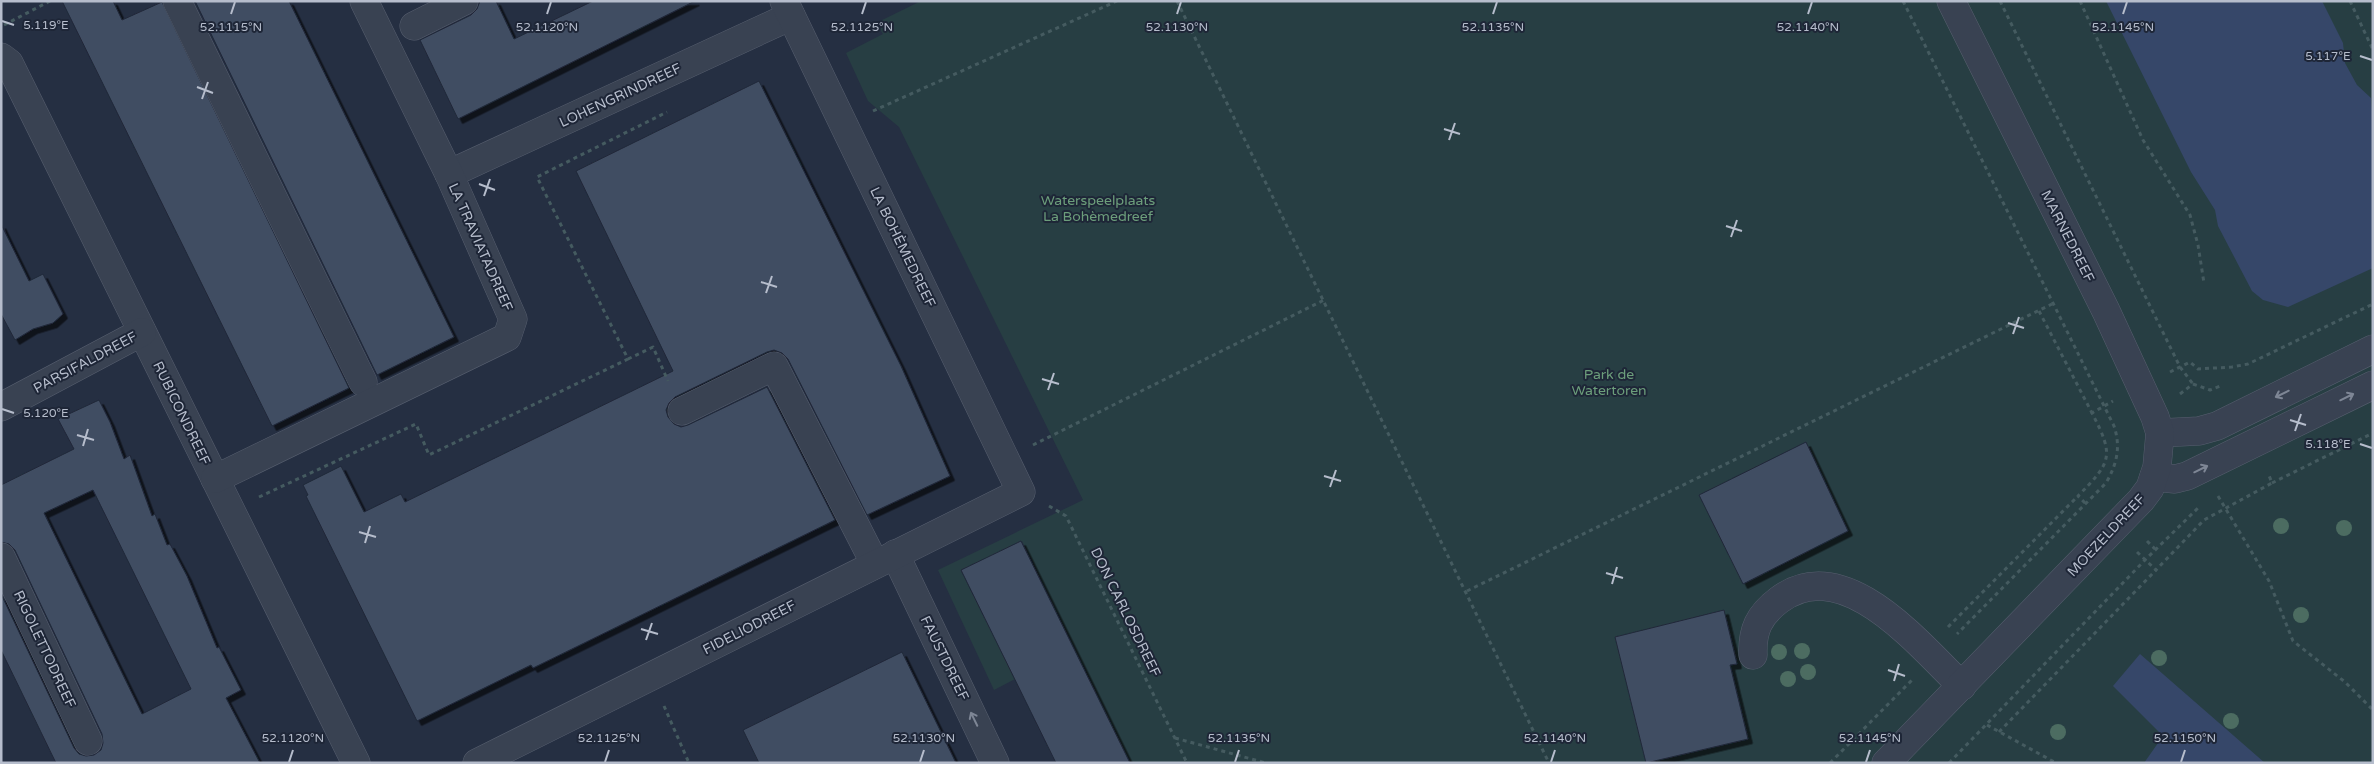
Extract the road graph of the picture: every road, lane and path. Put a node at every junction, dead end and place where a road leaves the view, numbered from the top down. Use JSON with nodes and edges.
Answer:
{"nodes":[{"id":1,"x":50,"y":1,"type":"edge"},
{"id":2,"x":177,"y":1,"type":"edge"},
{"id":3,"x":364,"y":1,"type":"edge"},
{"id":4,"x":464,"y":1,"type":"edge"},
{"id":5,"x":1116,"y":1,"type":"edge"},
{"id":6,"x":1177,"y":1,"type":"edge"},
{"id":7,"x":1904,"y":1,"type":"edge"},
{"id":8,"x":1951,"y":1,"type":"edge"},
{"id":9,"x":2000,"y":1,"type":"edge"},
{"id":10,"x":2080,"y":1,"type":"edge"},
{"id":11,"x":2350,"y":1,"type":"edge"},
{"id":12,"x":787,"y":9,"type":"edge"},
{"id":13,"x":1,"y":26,"type":"edge"},
{"id":14,"x":414,"y":26,"type":"dead end"},
{"id":15,"x":2373,"y":50,"type":"edge"},
{"id":16,"x":5,"y":60,"type":"edge"},
{"id":17,"x":844,"y":124,"type":"junction"},
{"id":18,"x":449,"y":174,"type":"junction"},
{"id":19,"x":2204,"y":283,"type":"dead end"},
{"id":20,"x":1324,"y":300,"type":"junction"},
{"id":21,"x":2052,"y":304,"type":"junction"},
{"id":22,"x":2039,"y":311,"type":"junction"},
{"id":23,"x":142,"y":332,"type":"junction"},
{"id":24,"x":2373,"y":349,"type":"edge"},
{"id":25,"x":628,"y":359,"type":"dead end"},
{"id":26,"x":363,"y":382,"type":"dead end"},
{"id":27,"x":2373,"y":385,"type":"edge"},
{"id":28,"x":2210,"y":390,"type":"dead end"},
{"id":29,"x":1,"y":407,"type":"edge"},
{"id":30,"x":682,"y":412,"type":"joint"},
{"id":31,"x":2092,"y":413,"type":"dead end"},
{"id":32,"x":2160,"y":433,"type":"junction"},
{"id":33,"x":2373,"y":433,"type":"edge"},
{"id":34,"x":1005,"y":459,"type":"junction"},
{"id":35,"x":2154,"y":477,"type":"junction"},
{"id":36,"x":216,"y":479,"type":"junction"},
{"id":37,"x":2272,"y":483,"type":"dead end"},
{"id":38,"x":2226,"y":489,"type":"dead end"},
{"id":39,"x":1022,"y":492,"type":"junction"},
{"id":40,"x":2217,"y":494,"type":"junction"},
{"id":41,"x":2078,"y":496,"type":"dead end"},
{"id":42,"x":2212,"y":497,"type":"dead end"},
{"id":43,"x":2200,"y":507,"type":"dead end"},
{"id":44,"x":1,"y":556,"type":"edge"},
{"id":45,"x":885,"y":559,"type":"junction"},
{"id":46,"x":2156,"y":570,"type":"dead end"},
{"id":47,"x":1467,"y":592,"type":"junction"},
{"id":48,"x":1929,"y":654,"type":"junction"},
{"id":49,"x":1753,"y":655,"type":"dead end"},
{"id":50,"x":651,"y":676,"type":"junction"},
{"id":51,"x":1962,"y":686,"type":"junction"},
{"id":52,"x":2373,"y":710,"type":"edge"},
{"id":53,"x":1987,"y":725,"type":"junction"},
{"id":54,"x":1999,"y":732,"type":"junction"},
{"id":55,"x":1175,"y":738,"type":"junction"},
{"id":56,"x":88,"y":742,"type":"dead end"},
{"id":57,"x":356,"y":763,"type":"edge"},
{"id":58,"x":477,"y":763,"type":"edge"},
{"id":59,"x":689,"y":763,"type":"edge"},
{"id":60,"x":996,"y":763,"type":"edge"},
{"id":61,"x":1187,"y":763,"type":"edge"},
{"id":62,"x":1266,"y":763,"type":"edge"},
{"id":63,"x":1549,"y":763,"type":"edge"},
{"id":64,"x":1830,"y":763,"type":"edge"},
{"id":65,"x":1886,"y":763,"type":"edge"},
{"id":66,"x":1949,"y":763,"type":"edge"},
{"id":67,"x":2056,"y":763,"type":"edge"}],
"edges":[{"from":1,"to":13,"type":"path"},
{"from":2,"to":26,"type":"street"},
{"from":3,"to":18,"type":"street","name":"LA TRAVIATADREEF"},
{"from":4,"to":14,"type":"street"},
{"from":5,"to":17,"type":"path"},
{"from":6,"to":20,"type":"path"},
{"from":7,"to":21,"type":"path"},
{"from":8,"to":32,"type":"street","name":"MARNEDREEF"},
{"from":9,"to":28,"type":"path"},
{"from":10,"to":19,"type":"path"},
{"from":11,"to":15,"type":"path"},
{"from":12,"to":17,"type":"street","name":"LA BOHÈMEDREEF"},
{"from":12,"to":18,"type":"street","name":"LOHENGRINDREEF"},
{"from":16,"to":23,"type":"street","name":"RUBICONDREEF"},
{"from":17,"to":34,"type":"street","name":"LA BOHÈMEDREEF"},
{"from":18,"to":36,"type":"street","name":"LA TRAVIATADREEF"},
{"from":20,"to":34,"type":"path"},
{"from":20,"to":47,"type":"path"},
{"from":21,"to":22,"type":"path"},
{"from":21,"to":48,"type":"path"},
{"from":22,"to":31,"type":"path"},
{"from":22,"to":47,"type":"path"},
{"from":23,"to":29,"type":"street","name":"PARSIFALDREEF"},
{"from":23,"to":36,"type":"street","name":"RUBICONDREEF"},
{"from":24,"to":32,"type":"street","one_way":true},
{"from":25,"to":30,"type":"path"},
{"from":35,"to":27,"type":"street","one_way":true},
{"from":30,"to":45,"type":"street","name":"FAUSTDREEF"},
{"from":32,"to":35,"type":"street","name":"MARNEDREEF"},
{"from":33,"to":37,"type":"path"},
{"from":34,"to":39,"type":"street","name":"LA BOHÈMEDREEF"},
{"from":35,"to":51,"type":"street","name":"MOEZELDREEF"},
{"from":36,"to":57,"type":"street","name":"RUBICONDREEF"},
{"from":38,"to":40,"type":"path"},
{"from":39,"to":45,"type":"street","name":"FIDELIODREEF"},
{"from":39,"to":55,"type":"path","name":"DON CARLOSDREEF"},
{"from":40,"to":42,"type":"path"},
{"from":40,"to":52,"type":"path"},
{"from":41,"to":48,"type":"path"},
{"from":43,"to":53,"type":"path"},
{"from":44,"to":56,"type":"street","name":"RIGOLETTODREEF"},
{"from":45,"to":50,"type":"street","name":"FIDELIODREEF"},
{"from":60,"to":45,"type":"street","name":"FAUSTDREEF","one_way":true},
{"from":46,"to":54,"type":"path"},
{"from":47,"to":63,"type":"path"},
{"from":48,"to":49,"type":"street"},
{"from":48,"to":51,"type":"street"},
{"from":48,"to":64,"type":"path"},
{"from":50,"to":58,"type":"street","name":"FIDELIODREEF"},
{"from":50,"to":59,"type":"path"},
{"from":51,"to":65,"type":"street","name":"MOEZELDREEF"},
{"from":53,"to":54,"type":"path"},
{"from":53,"to":66,"type":"path"},
{"from":54,"to":67,"type":"path"},
{"from":55,"to":61,"type":"path","name":"DON CARLOSDREEF"},
{"from":55,"to":62,"type":"path"}]}
